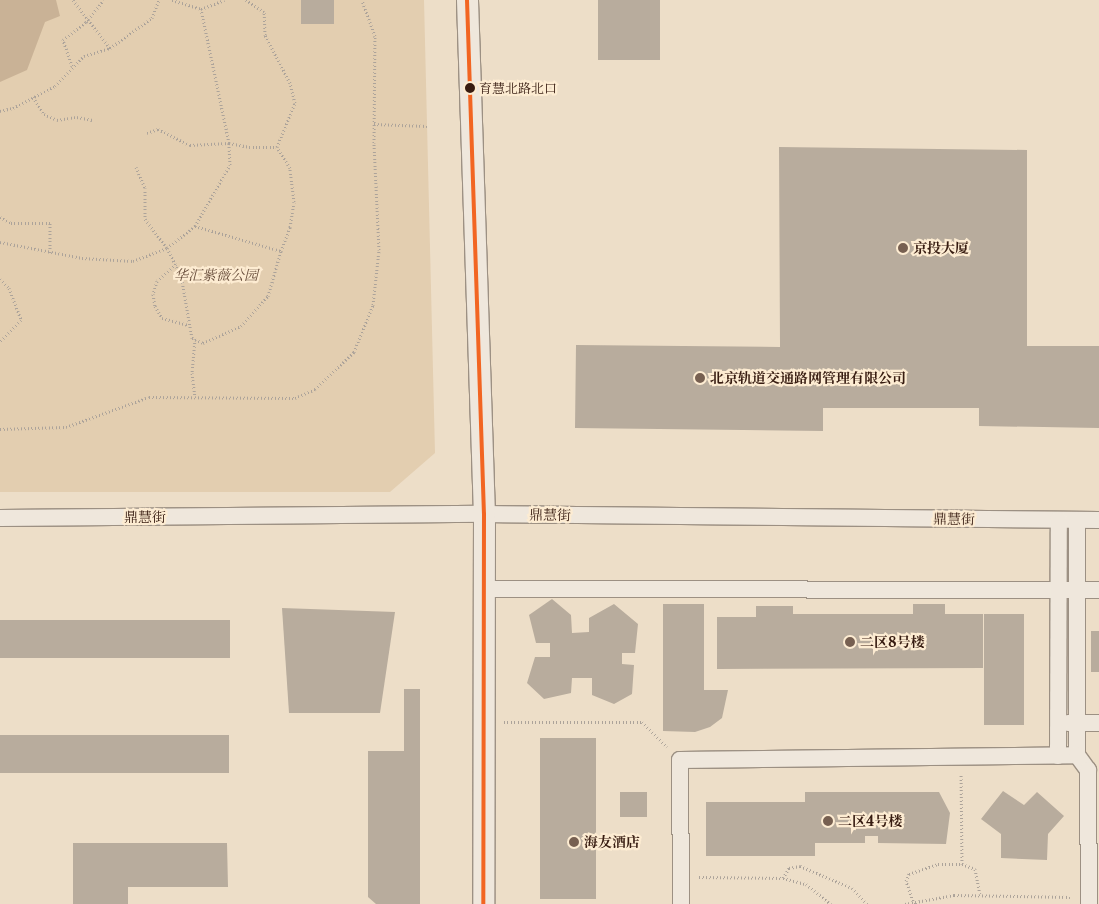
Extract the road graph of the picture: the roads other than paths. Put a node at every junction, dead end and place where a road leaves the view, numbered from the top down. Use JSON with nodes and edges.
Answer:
{"nodes":[{"id":1,"x":467,"y":0,"type":"edge"},
{"id":2,"x":484,"y":514,"type":"junction"},
{"id":3,"x":0,"y":518,"type":"edge"},
{"id":4,"x":1059,"y":520,"type":"junction"},
{"id":5,"x":1077,"y":520,"type":"junction"},
{"id":6,"x":1099,"y":520,"type":"edge"},
{"id":7,"x":484,"y":589,"type":"junction"},
{"id":8,"x":1059,"y":590,"type":"junction"},
{"id":9,"x":1077,"y":590,"type":"junction"},
{"id":10,"x":1099,"y":590,"type":"edge"},
{"id":11,"x":1058,"y":722,"type":"junction"},
{"id":12,"x":1077,"y":722,"type":"junction"},
{"id":13,"x":1099,"y":723,"type":"edge"},
{"id":14,"x":1077,"y":755,"type":"junction"},
{"id":15,"x":1058,"y":756,"type":"junction"},
{"id":16,"x":1089,"y":900,"type":"edge"},
{"id":17,"x":483,"y":904,"type":"edge"},
{"id":18,"x":681,"y":904,"type":"edge"}],
"edges":[{"from":1,"to":2,"type":"street"},
{"from":2,"to":3,"type":"street","name":"鼎慧街"},
{"from":2,"to":4,"type":"street","name":"鼎慧街"},
{"from":2,"to":7,"type":"street"},
{"from":4,"to":5,"type":"street","name":"鼎慧街"},
{"from":4,"to":8,"type":"street"},
{"from":5,"to":6,"type":"street","name":"鼎慧街"},
{"from":5,"to":9,"type":"street"},
{"from":7,"to":8,"type":"street"},
{"from":7,"to":17,"type":"street"},
{"from":8,"to":9,"type":"street"},
{"from":8,"to":11,"type":"street"},
{"from":9,"to":10,"type":"street"},
{"from":9,"to":12,"type":"street"},
{"from":11,"to":12,"type":"street"},
{"from":11,"to":15,"type":"street"},
{"from":12,"to":13,"type":"street"},
{"from":12,"to":14,"type":"street"},
{"from":14,"to":15,"type":"street"},
{"from":14,"to":16,"type":"street"},
{"from":15,"to":18,"type":"street"}]}
